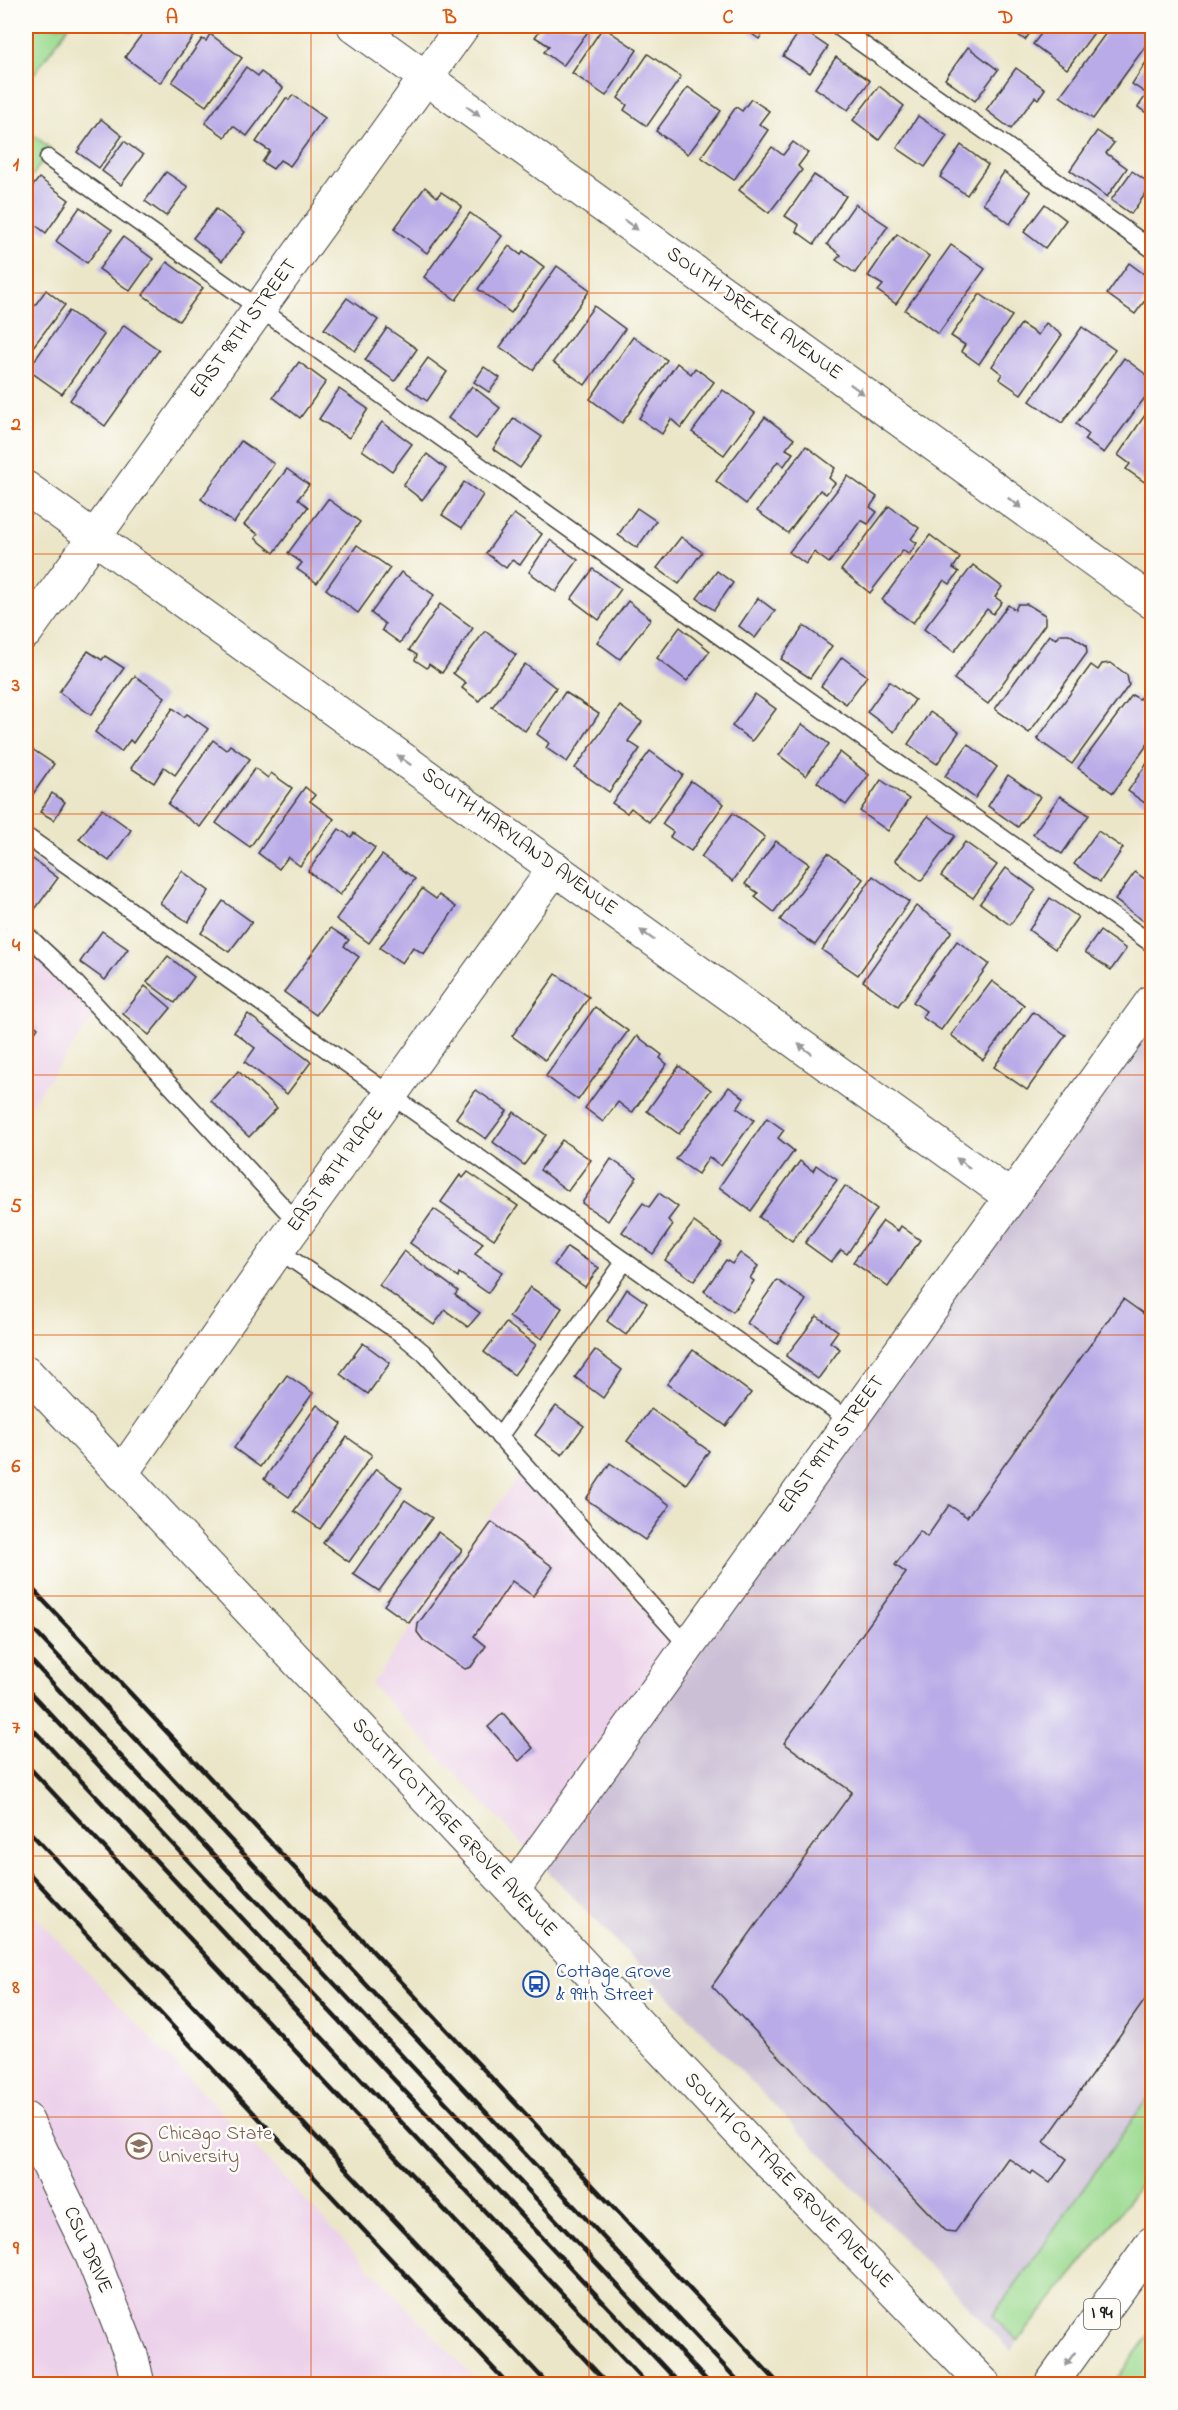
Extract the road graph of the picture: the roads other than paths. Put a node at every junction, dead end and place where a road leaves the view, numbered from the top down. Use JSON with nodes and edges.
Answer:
{"nodes":[{"id":1,"x":354,"y":26,"type":"edge"},
{"id":2,"x":463,"y":26,"type":"edge"},
{"id":3,"x":837,"y":26,"type":"edge"},
{"id":4,"x":426,"y":76,"type":"junction"},
{"id":5,"x":48,"y":158,"type":"dead end"},
{"id":6,"x":1152,"y":249,"type":"edge"},
{"id":7,"x":259,"y":308,"type":"junction"},
{"id":8,"x":26,"y":488,"type":"edge"},
{"id":9,"x":94,"y":537,"type":"junction"},
{"id":10,"x":1152,"y":602,"type":"edge"},
{"id":11,"x":26,"y":632,"type":"edge"},
{"id":12,"x":26,"y":836,"type":"edge"},
{"id":13,"x":555,"y":868,"type":"junction"},
{"id":14,"x":26,"y":934,"type":"edge"},
{"id":15,"x":1152,"y":944,"type":"edge"},
{"id":16,"x":1152,"y":1000,"type":"edge"},
{"id":17,"x":390,"y":1095,"type":"junction"},
{"id":18,"x":1011,"y":1197,"type":"junction"},
{"id":19,"x":298,"y":1223,"type":"junction"},
{"id":20,"x":278,"y":1250,"type":"junction"},
{"id":21,"x":625,"y":1261,"type":"junction"},
{"id":22,"x":26,"y":1372,"type":"edge"},
{"id":23,"x":850,"y":1421,"type":"junction"},
{"id":24,"x":500,"y":1437,"type":"junction"},
{"id":25,"x":121,"y":1474,"type":"junction"},
{"id":26,"x":688,"y":1646,"type":"junction"},
{"id":27,"x":513,"y":1890,"type":"junction"},
{"id":28,"x":26,"y":2119,"type":"edge"},
{"id":29,"x":1152,"y":2243,"type":"edge"},
{"id":30,"x":138,"y":2385,"type":"edge"},
{"id":31,"x":984,"y":2385,"type":"edge"},
{"id":32,"x":1051,"y":2385,"type":"edge"}],
"edges":[{"from":1,"to":4,"type":"main road","name":"SOUTH DREXEL AVENUE"},
{"from":2,"to":4,"type":"main road","name":"EAST 98TH STREET"},
{"from":3,"to":6,"type":"lane"},
{"from":4,"to":7,"type":"main road","name":"EAST 98TH STREET"},
{"from":4,"to":10,"type":"main road","name":"SOUTH DREXEL AVENUE","one_way":true},
{"from":5,"to":7,"type":"lane"},
{"from":7,"to":9,"type":"main road","name":"EAST 98TH STREET"},
{"from":7,"to":15,"type":"lane"},
{"from":8,"to":9,"type":"main road","name":"SOUTH MARYLAND AVENUE"},
{"from":9,"to":11,"type":"main road","name":"EAST 98TH STREET"},
{"from":13,"to":9,"type":"main road","name":"SOUTH MARYLAND AVENUE","one_way":true},
{"from":12,"to":17,"type":"lane"},
{"from":13,"to":17,"type":"main road","name":"EAST 98TH PLACE"},
{"from":18,"to":13,"type":"main road","name":"SOUTH MARYLAND AVENUE","one_way":true},
{"from":14,"to":19,"type":"lane"},
{"from":16,"to":18,"type":"main road","name":"EAST 99TH STREET"},
{"from":17,"to":19,"type":"main road","name":"EAST 98TH PLACE"},
{"from":17,"to":21,"type":"lane"},
{"from":18,"to":23,"type":"main road","name":"EAST 99TH STREET"},
{"from":19,"to":20,"type":"main road","name":"EAST 98TH PLACE"},
{"from":20,"to":24,"type":"lane"},
{"from":20,"to":25,"type":"main road","name":"EAST 98TH PLACE"},
{"from":21,"to":23,"type":"lane"},
{"from":21,"to":24,"type":"lane"},
{"from":22,"to":25,"type":"main road","name":"SOUTH COTTAGE GROVE AVENUE"},
{"from":23,"to":26,"type":"main road","name":"EAST 99TH STREET"},
{"from":24,"to":26,"type":"lane"},
{"from":25,"to":27,"type":"main road","name":"SOUTH COTTAGE GROVE AVENUE"},
{"from":26,"to":27,"type":"main road","name":"EAST 99TH STREET"},
{"from":27,"to":31,"type":"main road","name":"SOUTH COTTAGE GROVE AVENUE"},
{"from":28,"to":30,"type":"main road","name":"CSU DRIVE"},
{"from":29,"to":32,"type":"main road","number":"I 94","one_way":true}]}
